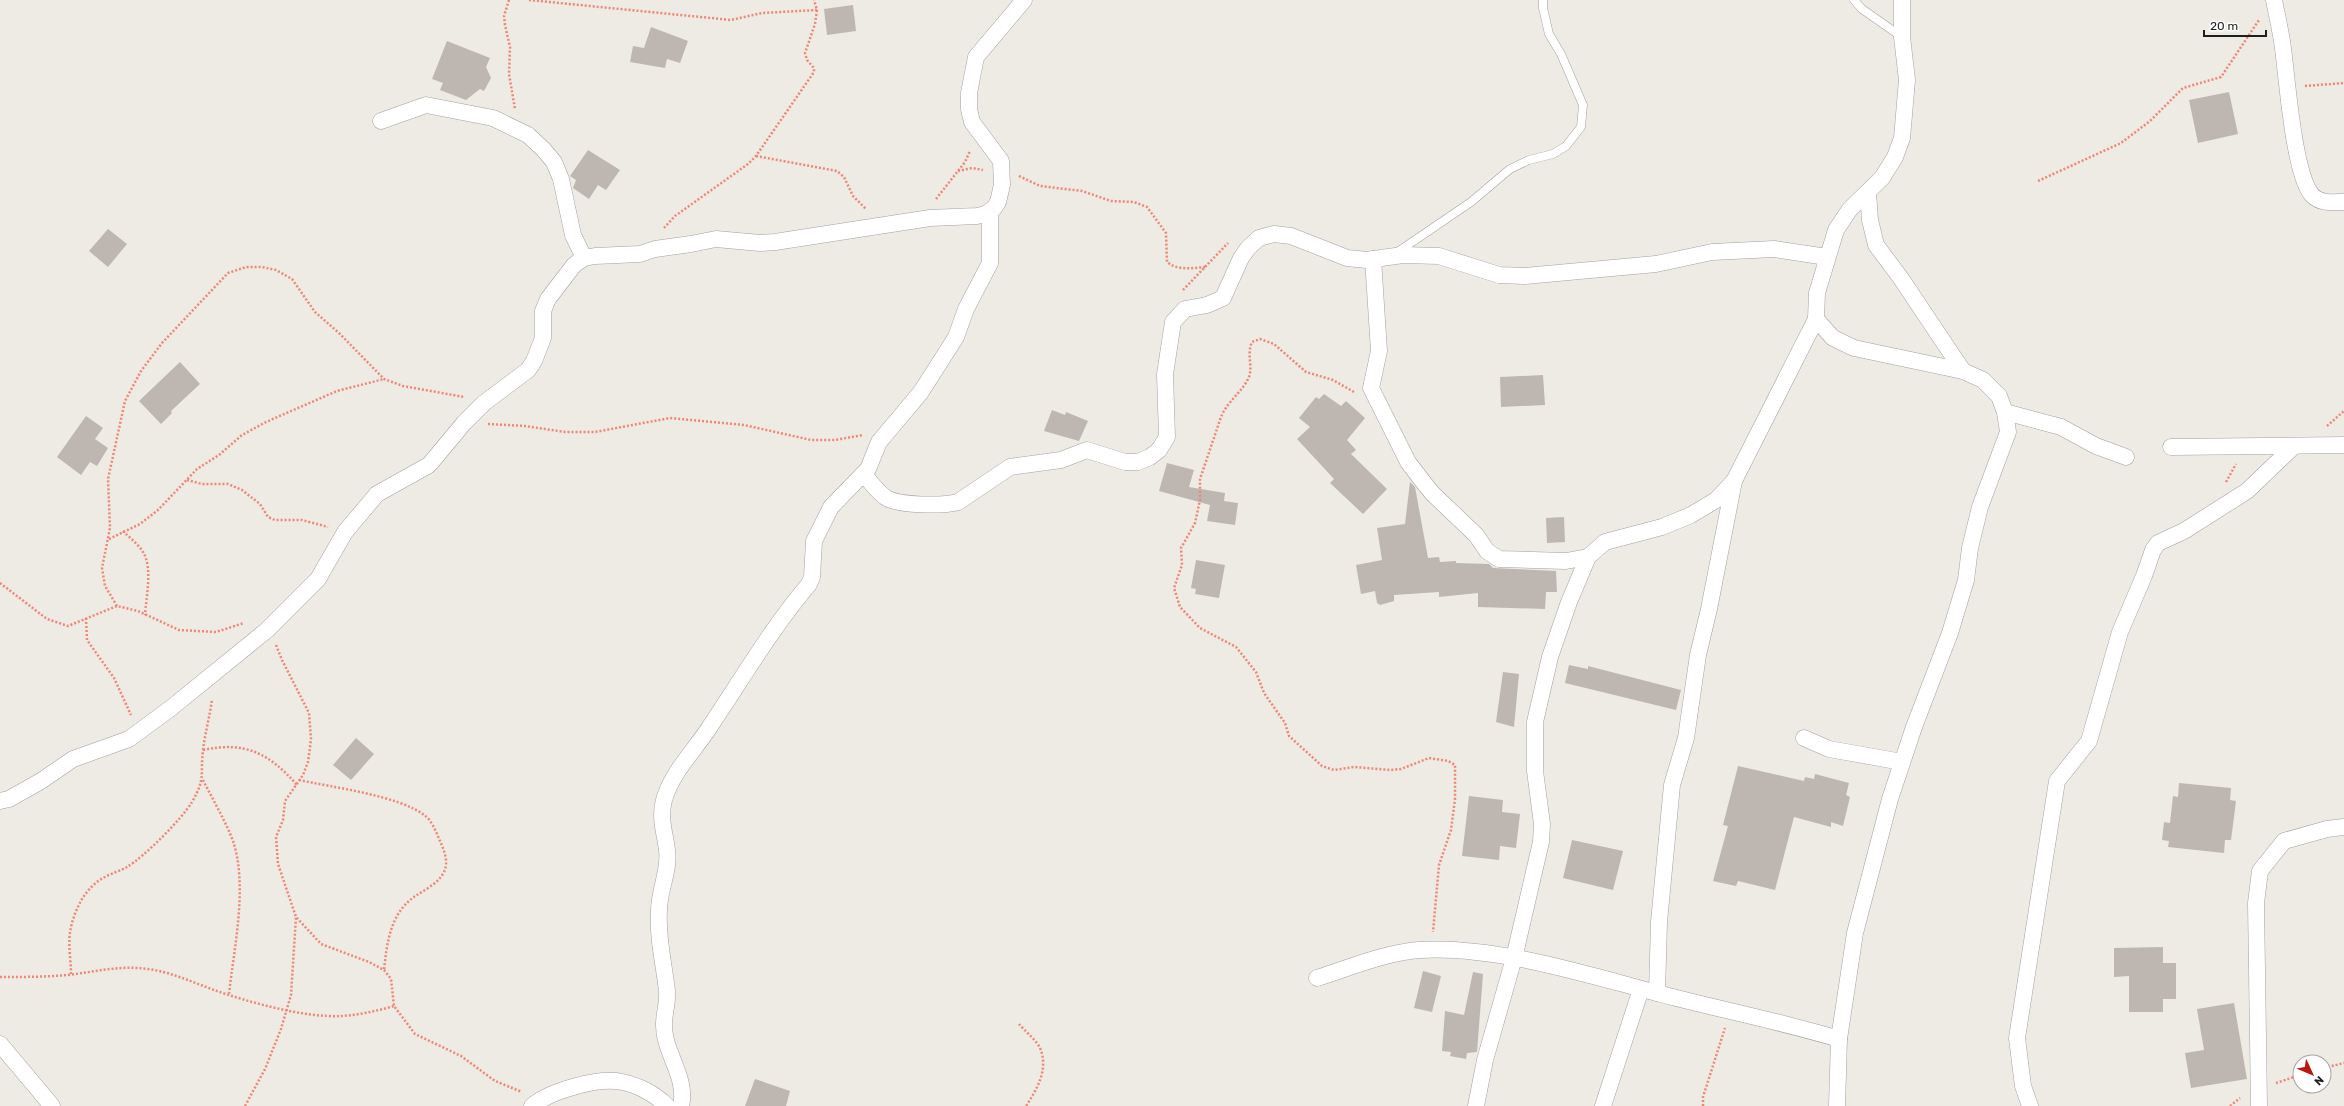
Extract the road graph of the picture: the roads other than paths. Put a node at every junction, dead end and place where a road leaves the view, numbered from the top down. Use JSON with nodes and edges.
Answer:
{"nodes":[{"id":1,"x":1024,"y":0,"type":"edge"},
{"id":2,"x":1543,"y":0,"type":"edge"},
{"id":3,"x":1854,"y":0,"type":"edge"},
{"id":4,"x":1902,"y":0,"type":"edge"},
{"id":5,"x":2274,"y":0,"type":"edge"},
{"id":6,"x":1902,"y":37,"type":"junction"},
{"id":7,"x":381,"y":121,"type":"dead end"},
{"id":8,"x":1868,"y":193,"type":"junction"},
{"id":9,"x":2344,"y":202,"type":"edge"},
{"id":10,"x":990,"y":212,"type":"junction"},
{"id":11,"x":1390,"y":257,"type":"junction"},
{"id":12,"x":1827,"y":257,"type":"junction"},
{"id":13,"x":584,"y":258,"type":"junction"},
{"id":14,"x":1373,"y":259,"type":"junction"},
{"id":15,"x":1816,"y":319,"type":"junction"},
{"id":16,"x":1963,"y":371,"type":"junction"},
{"id":17,"x":2006,"y":412,"type":"junction"},
{"id":18,"x":2344,"y":445,"type":"edge"},
{"id":19,"x":2294,"y":446,"type":"junction"},
{"id":20,"x":2171,"y":447,"type":"dead end"},
{"id":21,"x":2126,"y":457,"type":"dead end"},
{"id":22,"x":864,"y":474,"type":"junction"},
{"id":23,"x":1734,"y":481,"type":"junction"},
{"id":24,"x":1588,"y":557,"type":"junction"},
{"id":25,"x":1804,"y":738,"type":"dead end"},
{"id":26,"x":1902,"y":762,"type":"junction"},
{"id":27,"x":0,"y":801,"type":"edge"},
{"id":28,"x":2344,"y":828,"type":"edge"},
{"id":29,"x":1514,"y":958,"type":"junction"},
{"id":30,"x":1317,"y":978,"type":"dead end"},
{"id":31,"x":1641,"y":989,"type":"junction"},
{"id":32,"x":1657,"y":993,"type":"junction"},
{"id":33,"x":1839,"y":1039,"type":"junction"},
{"id":34,"x":0,"y":1044,"type":"edge"},
{"id":35,"x":536,"y":1102,"type":"edge"},
{"id":36,"x":52,"y":1106,"type":"edge"},
{"id":37,"x":666,"y":1106,"type":"edge"},
{"id":38,"x":681,"y":1106,"type":"edge"},
{"id":39,"x":1476,"y":1106,"type":"edge"},
{"id":40,"x":1603,"y":1106,"type":"edge"},
{"id":41,"x":1837,"y":1106,"type":"edge"},
{"id":42,"x":2030,"y":1106,"type":"edge"},
{"id":43,"x":2258,"y":1106,"type":"edge"}],
"edges":[{"from":1,"to":10,"type":"street"},
{"from":2,"to":11,"type":"lane"},
{"from":3,"to":6,"type":"lane"},
{"from":4,"to":6,"type":"street"},
{"from":5,"to":9,"type":"street"},
{"from":6,"to":8,"type":"street"},
{"from":7,"to":13,"type":"street"},
{"from":8,"to":12,"type":"street"},
{"from":8,"to":16,"type":"street"},
{"from":10,"to":13,"type":"street"},
{"from":10,"to":22,"type":"street"},
{"from":11,"to":12,"type":"street"},
{"from":11,"to":14,"type":"street"},
{"from":12,"to":15,"type":"street"},
{"from":13,"to":27,"type":"street"},
{"from":14,"to":22,"type":"street"},
{"from":14,"to":24,"type":"street"},
{"from":15,"to":16,"type":"street"},
{"from":15,"to":23,"type":"street"},
{"from":16,"to":17,"type":"street"},
{"from":17,"to":21,"type":"street"},
{"from":17,"to":26,"type":"street"},
{"from":18,"to":19,"type":"street"},
{"from":19,"to":20,"type":"street"},
{"from":19,"to":42,"type":"street"},
{"from":22,"to":38,"type":"street"},
{"from":23,"to":24,"type":"street"},
{"from":23,"to":32,"type":"street"},
{"from":24,"to":29,"type":"street"},
{"from":25,"to":26,"type":"street"},
{"from":26,"to":33,"type":"street"},
{"from":28,"to":43,"type":"street"},
{"from":29,"to":30,"type":"street"},
{"from":29,"to":31,"type":"street"},
{"from":29,"to":39,"type":"street"},
{"from":31,"to":32,"type":"street"},
{"from":31,"to":40,"type":"street"},
{"from":32,"to":33,"type":"street"},
{"from":33,"to":41,"type":"street"},
{"from":34,"to":36,"type":"street"},
{"from":35,"to":37,"type":"street"}]}
